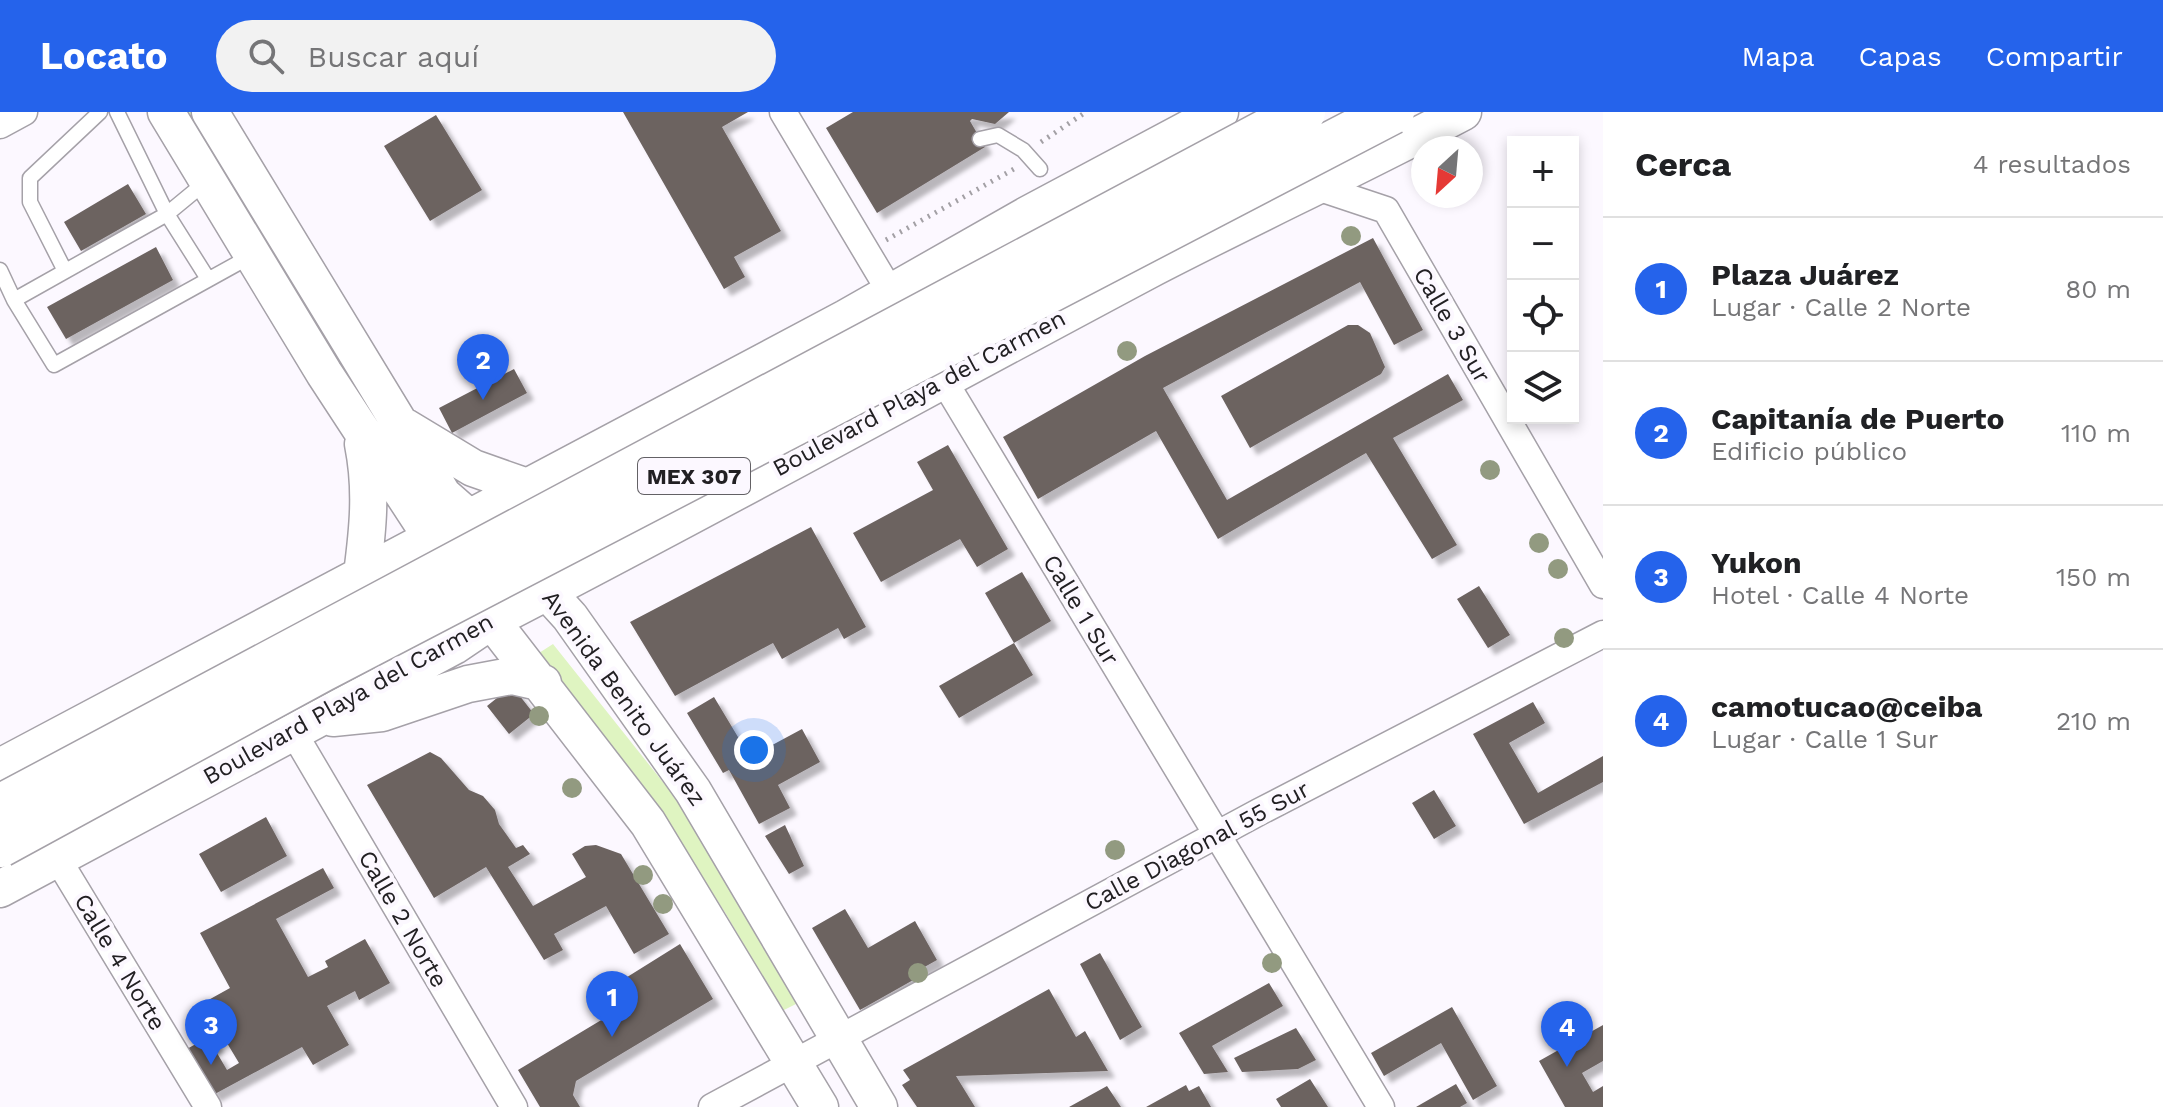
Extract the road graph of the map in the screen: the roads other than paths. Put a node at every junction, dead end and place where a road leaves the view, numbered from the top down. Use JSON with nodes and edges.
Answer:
{"nodes":[{"id":1,"x":24,"y":112,"type":"edge"},
{"id":2,"x":100,"y":112,"type":"edge"},
{"id":3,"x":117,"y":112,"type":"edge"},
{"id":4,"x":166,"y":112,"type":"edge"},
{"id":5,"x":210,"y":112,"type":"edge"},
{"id":6,"x":783,"y":112,"type":"edge"},
{"id":7,"x":1220,"y":112,"type":"edge"},
{"id":8,"x":1293,"y":112,"type":"edge"},
{"id":9,"x":1303,"y":112,"type":"edge"},
{"id":10,"x":1392,"y":112,"type":"edge"},
{"id":11,"x":1463,"y":112,"type":"edge"},
{"id":12,"x":0,"y":125,"type":"edge"},
{"id":13,"x":980,"y":139,"type":"dead end"},
{"id":14,"x":1040,"y":169,"type":"dead end"},
{"id":15,"x":207,"y":181,"type":"junction"},
{"id":16,"x":1317,"y":187,"type":"junction"},
{"id":17,"x":167,"y":214,"type":"junction"},
{"id":18,"x":252,"y":255,"type":"junction"},
{"id":19,"x":0,"y":270,"type":"edge"},
{"id":20,"x":65,"y":271,"type":"junction"},
{"id":21,"x":208,"y":279,"type":"junction"},
{"id":22,"x":891,"y":293,"type":"junction"},
{"id":23,"x":14,"y":300,"type":"junction"},
{"id":24,"x":944,"y":380,"type":"junction"},
{"id":25,"x":397,"y":422,"type":"junction"},
{"id":26,"x":360,"y":429,"type":"junction"},
{"id":27,"x":527,"y":487,"type":"junction"},
{"id":28,"x":468,"y":517,"type":"junction"},
{"id":29,"x":430,"y":537,"type":"junction"},
{"id":30,"x":362,"y":574,"type":"junction"},
{"id":31,"x":1603,"y":585,"type":"edge"},
{"id":32,"x":548,"y":591,"type":"junction"},
{"id":33,"x":491,"y":621,"type":"junction"},
{"id":34,"x":1603,"y":634,"type":"edge"},
{"id":35,"x":543,"y":683,"type":"junction"},
{"id":36,"x":302,"y":725,"type":"junction"},
{"id":37,"x":0,"y":776,"type":"edge"},
{"id":38,"x":1217,"y":836,"type":"junction"},
{"id":39,"x":0,"y":845,"type":"edge"},
{"id":40,"x":57,"y":858,"type":"junction"},
{"id":41,"x":0,"y":889,"type":"edge"},
{"id":42,"x":838,"y":1037,"type":"junction"},
{"id":43,"x":793,"y":1062,"type":"junction"},
{"id":44,"x":208,"y":1107,"type":"edge"},
{"id":45,"x":514,"y":1107,"type":"edge"},
{"id":46,"x":712,"y":1107,"type":"edge"},
{"id":47,"x":820,"y":1107,"type":"edge"},
{"id":48,"x":879,"y":1107,"type":"edge"},
{"id":49,"x":1381,"y":1107,"type":"edge"}],
"edges":[{"from":1,"to":12,"type":"street"},
{"from":2,"to":20,"type":"lane"},
{"from":3,"to":17,"type":"lane"},
{"from":4,"to":15,"type":"main road"},
{"from":5,"to":25,"type":"main road","name":"Avenida Benito Juárez"},
{"from":6,"to":22,"type":"street","name":"Calle 1 Sur"},
{"from":7,"to":22,"type":"main road"},
{"from":8,"to":16,"type":"main road"},
{"from":9,"to":37,"type":"highway","number":"MEX 307","bridge":true},
{"from":10,"to":39,"type":"highway","number":"MEX 307","bridge":true},
{"from":11,"to":16,"type":"main road","name":"Boulevard Playa del Carmen"},
{"from":13,"to":14,"type":"lane"},
{"from":15,"to":17,"type":"lane"},
{"from":15,"to":18,"type":"main road"},
{"from":16,"to":24,"type":"main road","name":"Boulevard Playa del Carmen"},
{"from":16,"to":31,"type":"street","name":"Calle 3 Sur"},
{"from":17,"to":20,"type":"lane"},
{"from":17,"to":21,"type":"lane"},
{"from":18,"to":21,"type":"lane"},
{"from":18,"to":26,"type":"main road"},
{"from":19,"to":23,"type":"lane"},
{"from":20,"to":23,"type":"lane"},
{"from":21,"to":23,"type":"lane"},
{"from":22,"to":24,"type":"street","name":"Calle 1 Sur"},
{"from":22,"to":27,"type":"main road"},
{"from":24,"to":32,"type":"main road","name":"Boulevard Playa del Carmen"},
{"from":24,"to":38,"type":"street","name":"Calle 1 Sur"},
{"from":25,"to":27,"type":"main road"},
{"from":25,"to":28,"type":"main road","name":"Avenida Benito Juárez"},
{"from":26,"to":29,"type":"main road"},
{"from":26,"to":30,"type":"main road"},
{"from":27,"to":28,"type":"main road"},
{"from":28,"to":29,"type":"main road"},
{"from":28,"to":32,"type":"main road","name":"Avenida Benito Juárez"},
{"from":29,"to":30,"type":"main road"},
{"from":29,"to":33,"type":"main road"},
{"from":30,"to":37,"type":"main road"},
{"from":32,"to":33,"type":"main road","name":"Boulevard Playa del Carmen"},
{"from":32,"to":42,"type":"main road","name":"Avenida Benito Juárez"},
{"from":33,"to":35,"type":"main road"},
{"from":33,"to":36,"type":"main road","name":"Boulevard Playa del Carmen"},
{"from":34,"to":38,"type":"street","name":"Calle Diagonal 55 Sur"},
{"from":35,"to":36,"type":"main road"},
{"from":35,"to":43,"type":"main road"},
{"from":36,"to":40,"type":"main road","name":"Boulevard Playa del Carmen"},
{"from":36,"to":45,"type":"street","name":"Calle 2 Norte"},
{"from":37,"to":40,"type":"street"},
{"from":38,"to":42,"type":"street","name":"Calle Diagonal 55 Sur"},
{"from":38,"to":49,"type":"street","name":"Calle 1 Sur"},
{"from":40,"to":41,"type":"main road","name":"Boulevard Playa del Carmen"},
{"from":40,"to":44,"type":"street","name":"Calle 4 Norte"},
{"from":42,"to":43,"type":"street","name":"Calle Diagonal 55 Sur"},
{"from":42,"to":48,"type":"main road","name":"Avenida Benito Juárez"},
{"from":43,"to":46,"type":"street","name":"Calle Diagonal 55 Sur"},
{"from":43,"to":47,"type":"main road"}]}
